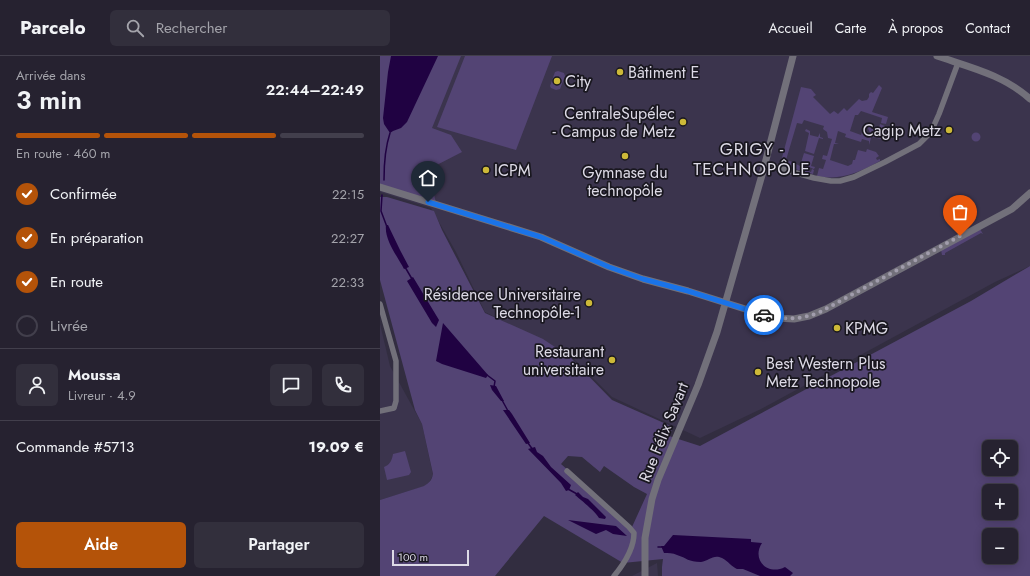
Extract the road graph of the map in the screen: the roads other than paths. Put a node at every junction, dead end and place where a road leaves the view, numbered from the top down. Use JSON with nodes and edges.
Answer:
{"nodes":[{"id":1,"x":793,"y":56,"type":"edge"},
{"id":2,"x":936,"y":56,"type":"edge"},
{"id":3,"x":958,"y":63,"type":"junction"},
{"id":4,"x":1030,"y":99,"type":"edge"},
{"id":5,"x":765,"y":164,"type":"junction"},
{"id":6,"x":380,"y":187,"type":"edge"},
{"id":7,"x":1030,"y":193,"type":"edge"},
{"id":8,"x":725,"y":302,"type":"junction"},
{"id":9,"x":380,"y":304,"type":"edge"},
{"id":10,"x":380,"y":411,"type":"edge"},
{"id":11,"x":567,"y":471,"type":"dead end"},
{"id":12,"x":614,"y":576,"type":"edge"},
{"id":13,"x":645,"y":576,"type":"edge"}],
"edges":[{"from":1,"to":5,"type":"street","name":"Rue Félix Savart"},
{"from":2,"to":3,"type":"street"},
{"from":3,"to":4,"type":"street"},
{"from":3,"to":5,"type":"street"},
{"from":5,"to":8,"type":"street","name":"Rue Félix Savart"},
{"from":6,"to":8,"type":"street"},
{"from":7,"to":8,"type":"street"},
{"from":8,"to":13,"type":"street","name":"Rue Félix Savart"},
{"from":9,"to":10,"type":"street"},
{"from":11,"to":12,"type":"street"}]}
